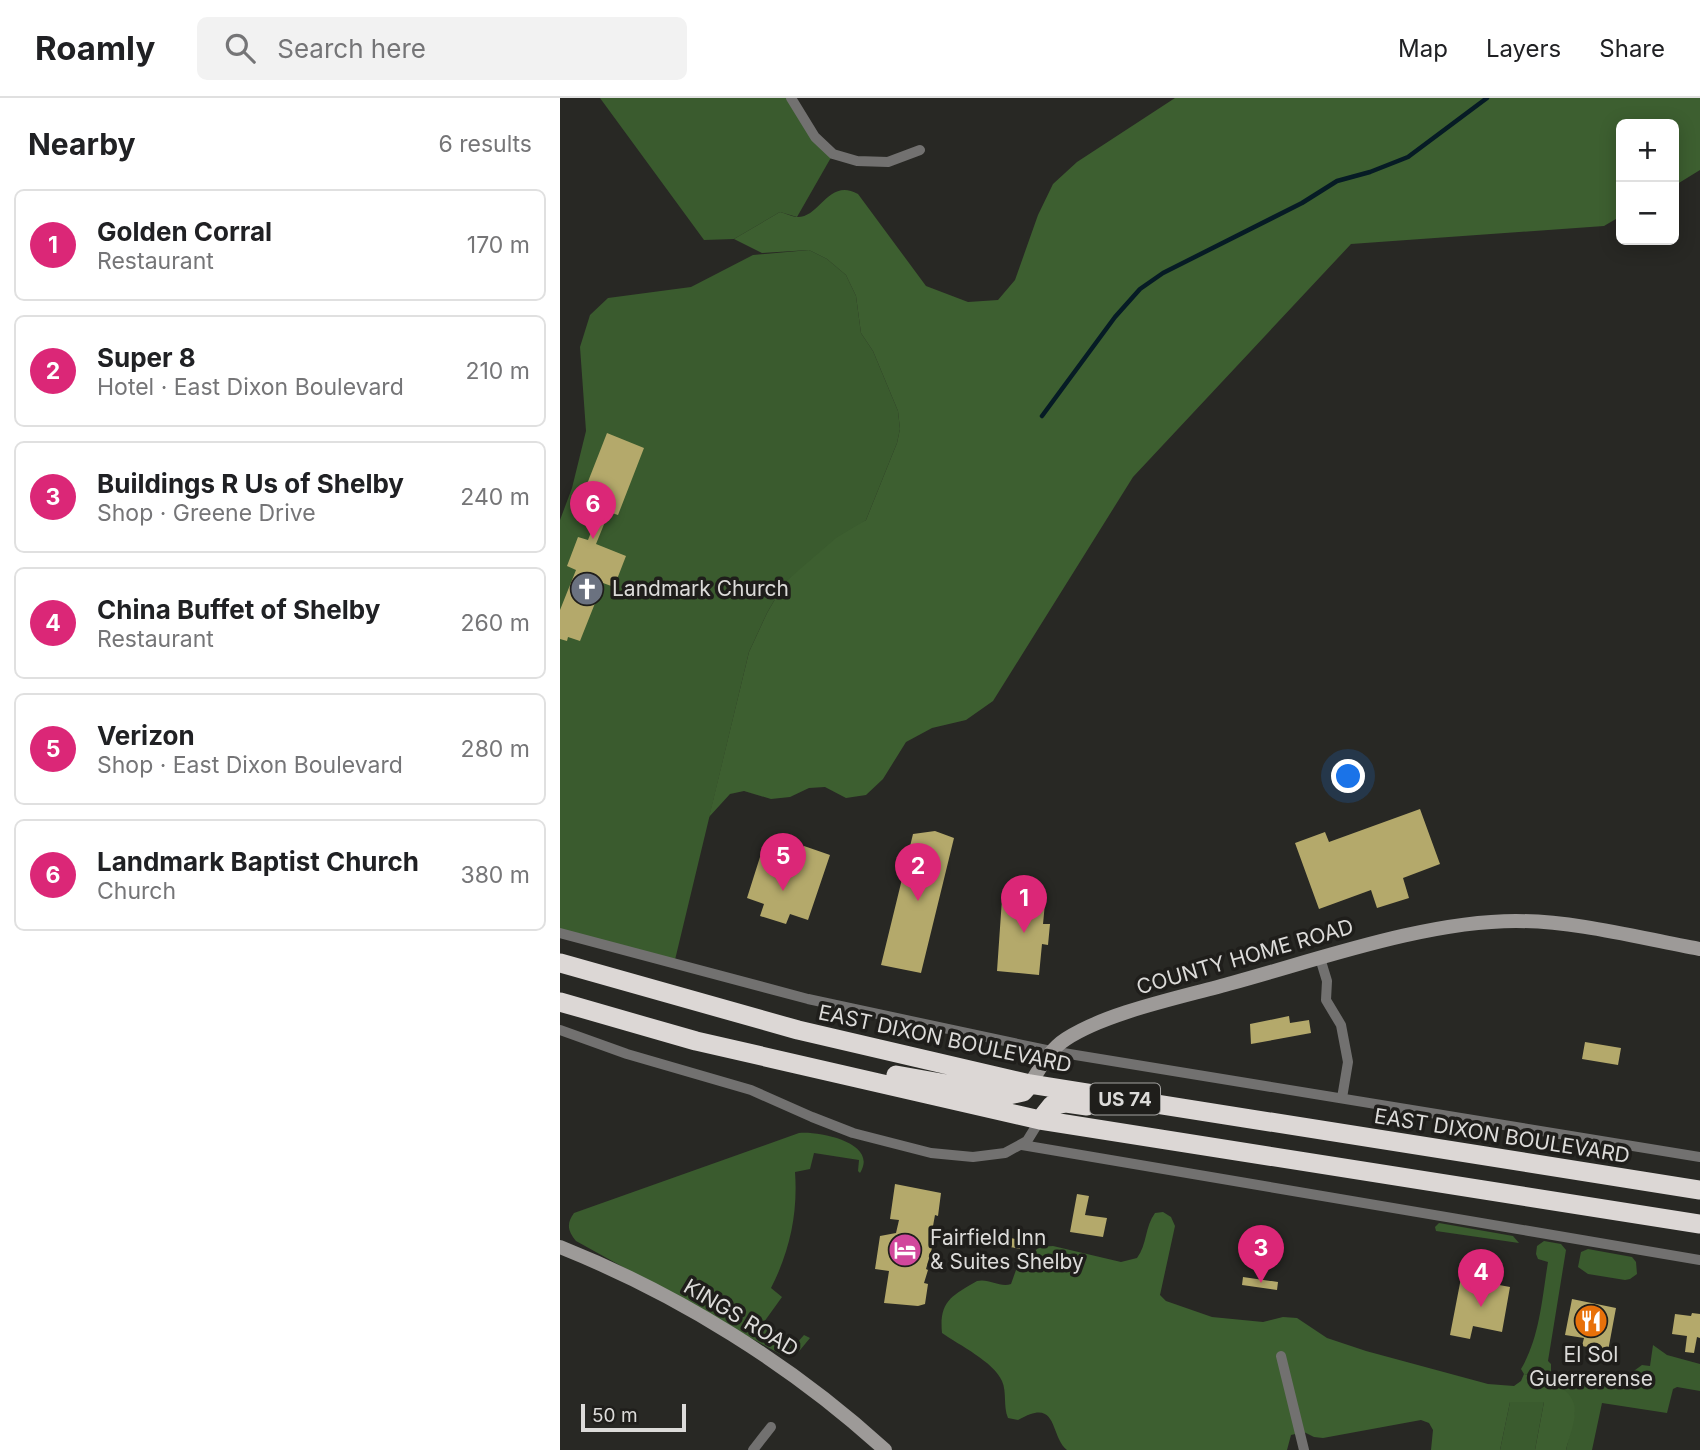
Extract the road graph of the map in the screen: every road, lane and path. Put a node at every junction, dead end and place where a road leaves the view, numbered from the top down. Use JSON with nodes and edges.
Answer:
{"nodes":[{"id":1,"x":791,"y":98,"type":"edge"},
{"id":2,"x":920,"y":150,"type":"dead end"},
{"id":3,"x":560,"y":933,"type":"edge"},
{"id":4,"x":1700,"y":948,"type":"edge"},
{"id":5,"x":1320,"y":958,"type":"junction"},
{"id":6,"x":560,"y":963,"type":"edge"},
{"id":7,"x":560,"y":1002,"type":"edge"},
{"id":8,"x":560,"y":1030,"type":"edge"},
{"id":9,"x":1051,"y":1051,"type":"junction"},
{"id":10,"x":833,"y":1073,"type":"junction"},
{"id":11,"x":1030,"y":1084,"type":"junction"},
{"id":12,"x":1342,"y":1098,"type":"junction"},
{"id":13,"x":1040,"y":1120,"type":"junction"},
{"id":14,"x":1312,"y":1128,"type":"junction"},
{"id":15,"x":1022,"y":1145,"type":"junction"},
{"id":16,"x":1700,"y":1157,"type":"edge"},
{"id":17,"x":1700,"y":1190,"type":"edge"},
{"id":18,"x":1700,"y":1224,"type":"edge"},
{"id":19,"x":560,"y":1247,"type":"edge"},
{"id":20,"x":1700,"y":1261,"type":"edge"},
{"id":21,"x":1281,"y":1356,"type":"dead end"},
{"id":22,"x":771,"y":1427,"type":"dead end"},
{"id":23,"x":753,"y":1450,"type":"edge"},
{"id":24,"x":885,"y":1450,"type":"edge"},
{"id":25,"x":1304,"y":1450,"type":"edge"}],
"edges":[{"from":1,"to":2,"type":"street"},
{"from":3,"to":9,"type":"street","name":"EAST DIXON BOULEVARD"},
{"from":4,"to":5,"type":"street","name":"COUNTY HOME ROAD"},
{"from":5,"to":9,"type":"street","name":"COUNTY HOME ROAD"},
{"from":5,"to":12,"type":"street"},
{"from":6,"to":11,"type":"highway","name":"EAST DIXON BOULEVARD","number":"US 74"},
{"from":7,"to":10,"type":"highway","number":"US 74"},
{"from":8,"to":15,"type":"street"},
{"from":9,"to":11,"type":"street","name":"COUNTY HOME ROAD"},
{"from":9,"to":12,"type":"street","name":"EAST DIXON BOULEVARD"},
{"from":10,"to":11,"type":"highway"},
{"from":10,"to":13,"type":"highway","number":"US 74"},
{"from":11,"to":14,"type":"highway","name":"EAST DIXON BOULEVARD","number":"US 74"},
{"from":12,"to":16,"type":"street","name":"EAST DIXON BOULEVARD"},
{"from":13,"to":14,"type":"highway"},
{"from":13,"to":15,"type":"street"},
{"from":13,"to":18,"type":"highway","number":"US 74"},
{"from":14,"to":17,"type":"highway","name":"EAST DIXON BOULEVARD","number":"US 74"},
{"from":15,"to":20,"type":"street"},
{"from":19,"to":24,"type":"street","name":"KINGS ROAD"},
{"from":21,"to":25,"type":"street"},
{"from":22,"to":23,"type":"street"}]}
